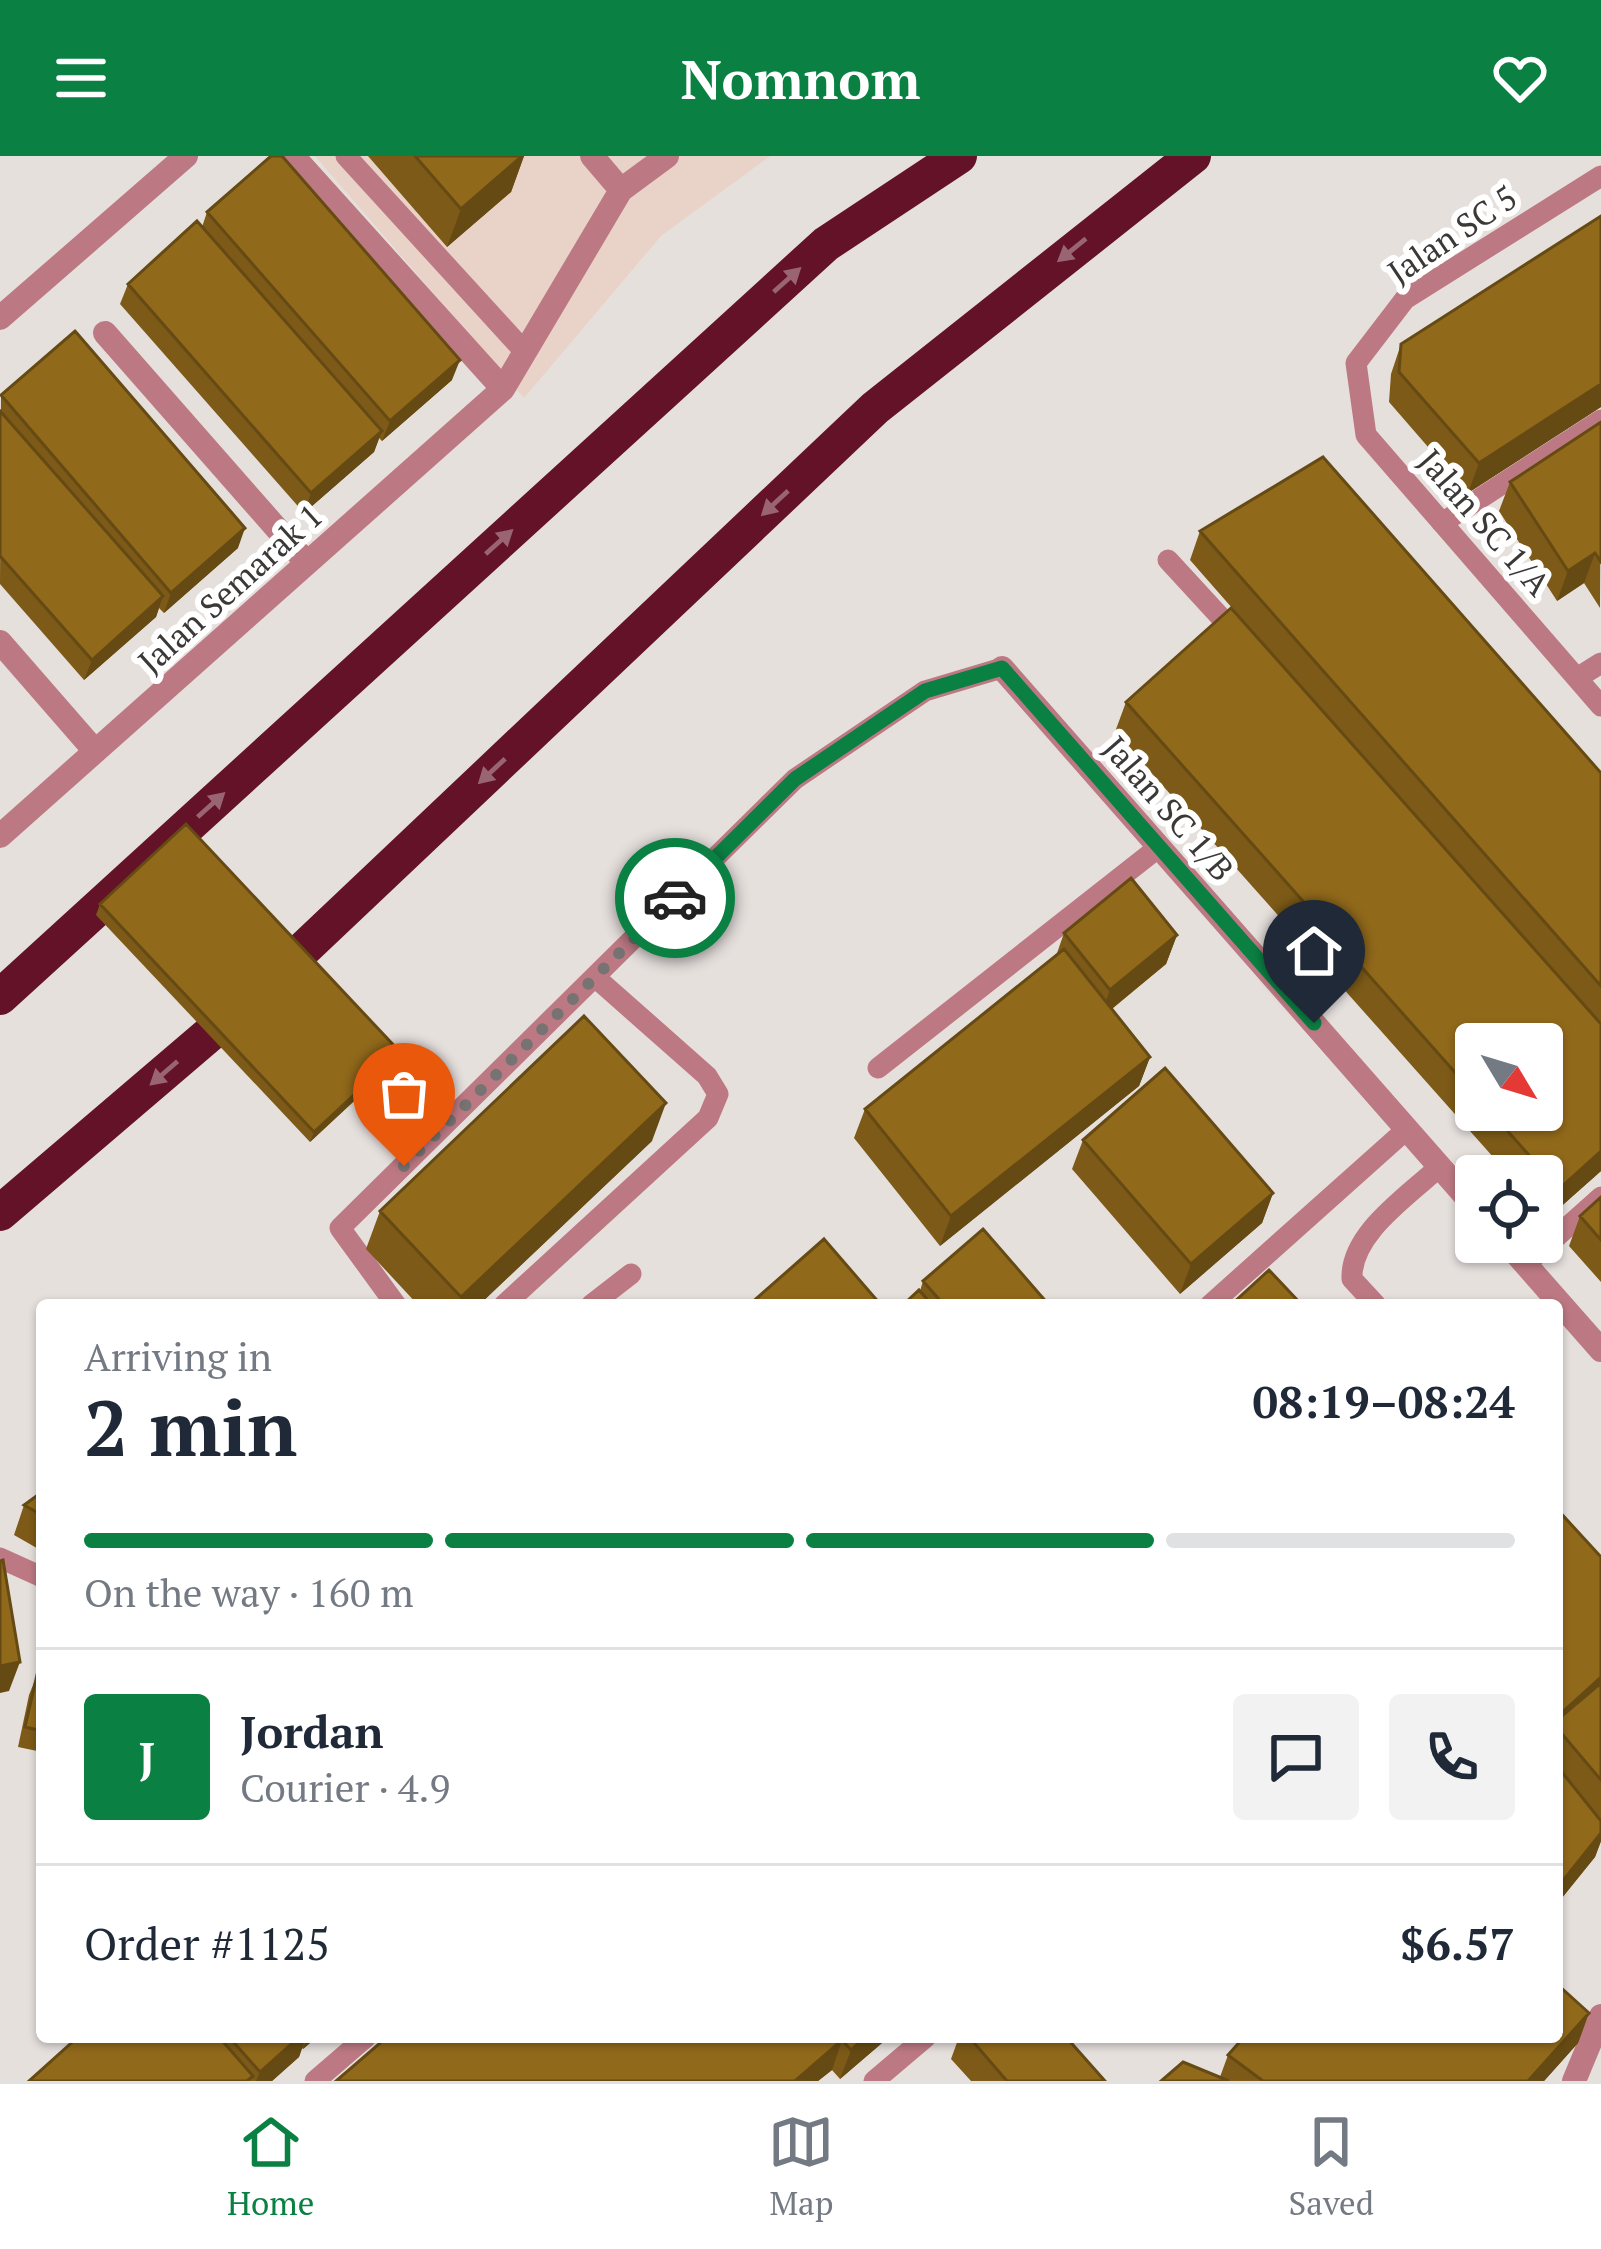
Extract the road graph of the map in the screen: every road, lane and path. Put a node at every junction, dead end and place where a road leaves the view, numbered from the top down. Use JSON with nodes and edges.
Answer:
{"nodes":[{"id":1,"x":186,"y":156,"type":"edge"},
{"id":2,"x":292,"y":156,"type":"edge"},
{"id":3,"x":346,"y":156,"type":"edge"},
{"id":4,"x":592,"y":156,"type":"edge"},
{"id":5,"x":667,"y":156,"type":"edge"},
{"id":6,"x":959,"y":156,"type":"edge"},
{"id":7,"x":1193,"y":156,"type":"edge"},
{"id":8,"x":1601,"y":176,"type":"edge"},
{"id":9,"x":621,"y":190,"type":"junction"},
{"id":10,"x":0,"y":318,"type":"edge"},
{"id":11,"x":105,"y":332,"type":"dead end"},
{"id":12,"x":525,"y":352,"type":"junction"},
{"id":13,"x":503,"y":389,"type":"junction"},
{"id":14,"x":1601,"y":420,"type":"edge"},
{"id":15,"x":1366,"y":435,"type":"joint"},
{"id":16,"x":1442,"y":524,"type":"junction"},
{"id":17,"x":1168,"y":560,"type":"dead end"},
{"id":18,"x":307,"y":563,"type":"junction"},
{"id":19,"x":0,"y":643,"type":"edge"},
{"id":20,"x":1248,"y":647,"type":"edge"},
{"id":21,"x":1601,"y":663,"type":"edge"},
{"id":22,"x":1002,"y":668,"type":"joint"},
{"id":23,"x":1577,"y":678,"type":"junction"},
{"id":24,"x":1601,"y":706,"type":"edge"},
{"id":25,"x":95,"y":751,"type":"junction"},
{"id":26,"x":0,"y":836,"type":"edge"},
{"id":27,"x":1160,"y":847,"type":"junction"},
{"id":28,"x":596,"y":976,"type":"junction"},
{"id":29,"x":0,"y":997,"type":"edge"},
{"id":30,"x":878,"y":1068,"type":"dead end"},
{"id":31,"x":1407,"y":1129,"type":"junction"},
{"id":32,"x":1440,"y":1166,"type":"junction"},
{"id":33,"x":1455,"y":1184,"type":"edge"},
{"id":34,"x":1601,"y":1197,"type":"edge"},
{"id":35,"x":0,"y":1213,"type":"edge"},
{"id":36,"x":1526,"y":1264,"type":"joint"},
{"id":37,"x":631,"y":1274,"type":"dead end"},
{"id":38,"x":392,"y":1299,"type":"edge"},
{"id":39,"x":511,"y":1299,"type":"edge"},
{"id":40,"x":599,"y":1299,"type":"edge"},
{"id":41,"x":1217,"y":1299,"type":"edge"},
{"id":42,"x":1370,"y":1299,"type":"edge"},
{"id":43,"x":1557,"y":1299,"type":"edge"},
{"id":44,"x":1563,"y":1306,"type":"edge"},
{"id":45,"x":1601,"y":1350,"type":"edge"},
{"id":46,"x":0,"y":1558,"type":"edge"},
{"id":47,"x":36,"y":1574,"type":"edge"},
{"id":48,"x":1601,"y":2016,"type":"edge"},
{"id":49,"x":359,"y":2043,"type":"edge"},
{"id":50,"x":919,"y":2043,"type":"edge"},
{"id":51,"x":315,"y":2081,"type":"edge"},
{"id":52,"x":874,"y":2081,"type":"edge"},
{"id":53,"x":1574,"y":2081,"type":"edge"}],
"edges":[{"from":1,"to":10,"type":"street"},
{"from":2,"to":13,"type":"street"},
{"from":3,"to":12,"type":"lane"},
{"from":4,"to":9,"type":"street"},
{"from":5,"to":9,"type":"street"},
{"from":29,"to":6,"type":"highway","one_way":true},
{"from":7,"to":35,"type":"highway","one_way":true},
{"from":8,"to":15,"type":"lane","name":"Jalan SC 5"},
{"from":9,"to":12,"type":"street","name":"Jalan Semarak 1"},
{"from":11,"to":18,"type":"street"},
{"from":12,"to":13,"type":"street","name":"Jalan Semarak 1"},
{"from":13,"to":18,"type":"street","name":"Jalan Semarak 1"},
{"from":14,"to":16,"type":"lane"},
{"from":15,"to":16,"type":"lane","name":"Jalan SC 1/A"},
{"from":16,"to":23,"type":"lane","name":"Jalan SC 1/A"},
{"from":17,"to":20,"type":"lane"},
{"from":18,"to":25,"type":"street","name":"Jalan Semarak 1"},
{"from":19,"to":25,"type":"street"},
{"from":21,"to":23,"type":"lane"},
{"from":22,"to":27,"type":"street","name":"Jalan SC 1/B"},
{"from":22,"to":28,"type":"lane"},
{"from":23,"to":24,"type":"lane","name":"Jalan SC 1/A"},
{"from":25,"to":26,"type":"street","name":"Jalan Semarak 1"},
{"from":27,"to":30,"type":"lane"},
{"from":27,"to":31,"type":"street","name":"Jalan SC 1/B"},
{"from":28,"to":38,"type":"lane"},
{"from":28,"to":39,"type":"lane"},
{"from":31,"to":32,"type":"street","name":"Jalan SC 1/B"},
{"from":31,"to":41,"type":"lane"},
{"from":32,"to":33,"type":"street","name":"Jalan SC 1/B"},
{"from":32,"to":42,"type":"lane"},
{"from":34,"to":36,"type":"lane"},
{"from":36,"to":43,"type":"street"},
{"from":37,"to":40,"type":"lane"},
{"from":44,"to":45,"type":"street"},
{"from":46,"to":47,"type":"lane"},
{"from":48,"to":53,"type":"street"},
{"from":49,"to":51,"type":"lane"},
{"from":50,"to":52,"type":"lane"}]}
